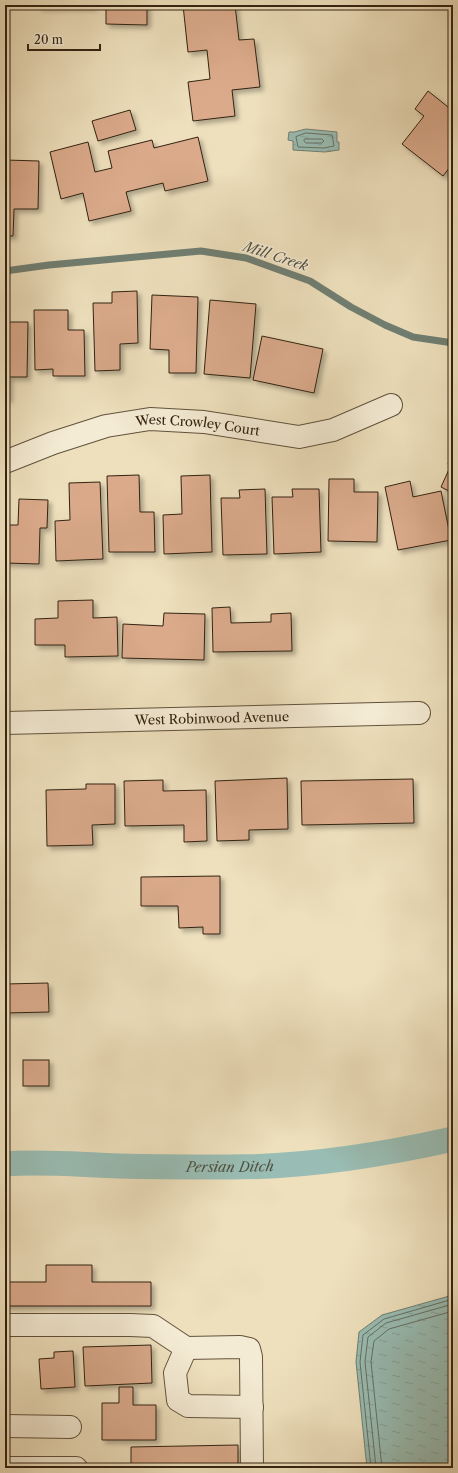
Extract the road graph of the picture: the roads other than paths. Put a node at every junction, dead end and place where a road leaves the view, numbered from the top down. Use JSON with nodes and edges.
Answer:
{"nodes":[{"id":1,"x":391,"y":405,"type":"dead end"},
{"id":2,"x":5,"y":462,"type":"edge"},
{"id":3,"x":419,"y":713,"type":"dead end"},
{"id":4,"x":5,"y":723,"type":"edge"},
{"id":5,"x":5,"y":1325,"type":"edge"},
{"id":6,"x":186,"y":1348,"type":"junction"},
{"id":7,"x":252,"y":1407,"type":"junction"},
{"id":8,"x":5,"y":1426,"type":"edge"},
{"id":9,"x":70,"y":1427,"type":"dead end"},
{"id":10,"x":6,"y":1468,"type":"edge"},
{"id":11,"x":76,"y":1468,"type":"edge"},
{"id":12,"x":252,"y":1468,"type":"edge"}],
"edges":[{"from":1,"to":2,"type":"street","name":"West Crowley Court"},
{"from":3,"to":4,"type":"street","name":"West Robinwood Avenue"},
{"from":5,"to":6,"type":"street"},
{"from":6,"to":7,"type":"street"},
{"from":6,"to":7,"type":"street"},
{"from":7,"to":12,"type":"street"},
{"from":8,"to":9,"type":"street"},
{"from":10,"to":11,"type":"street"}]}
